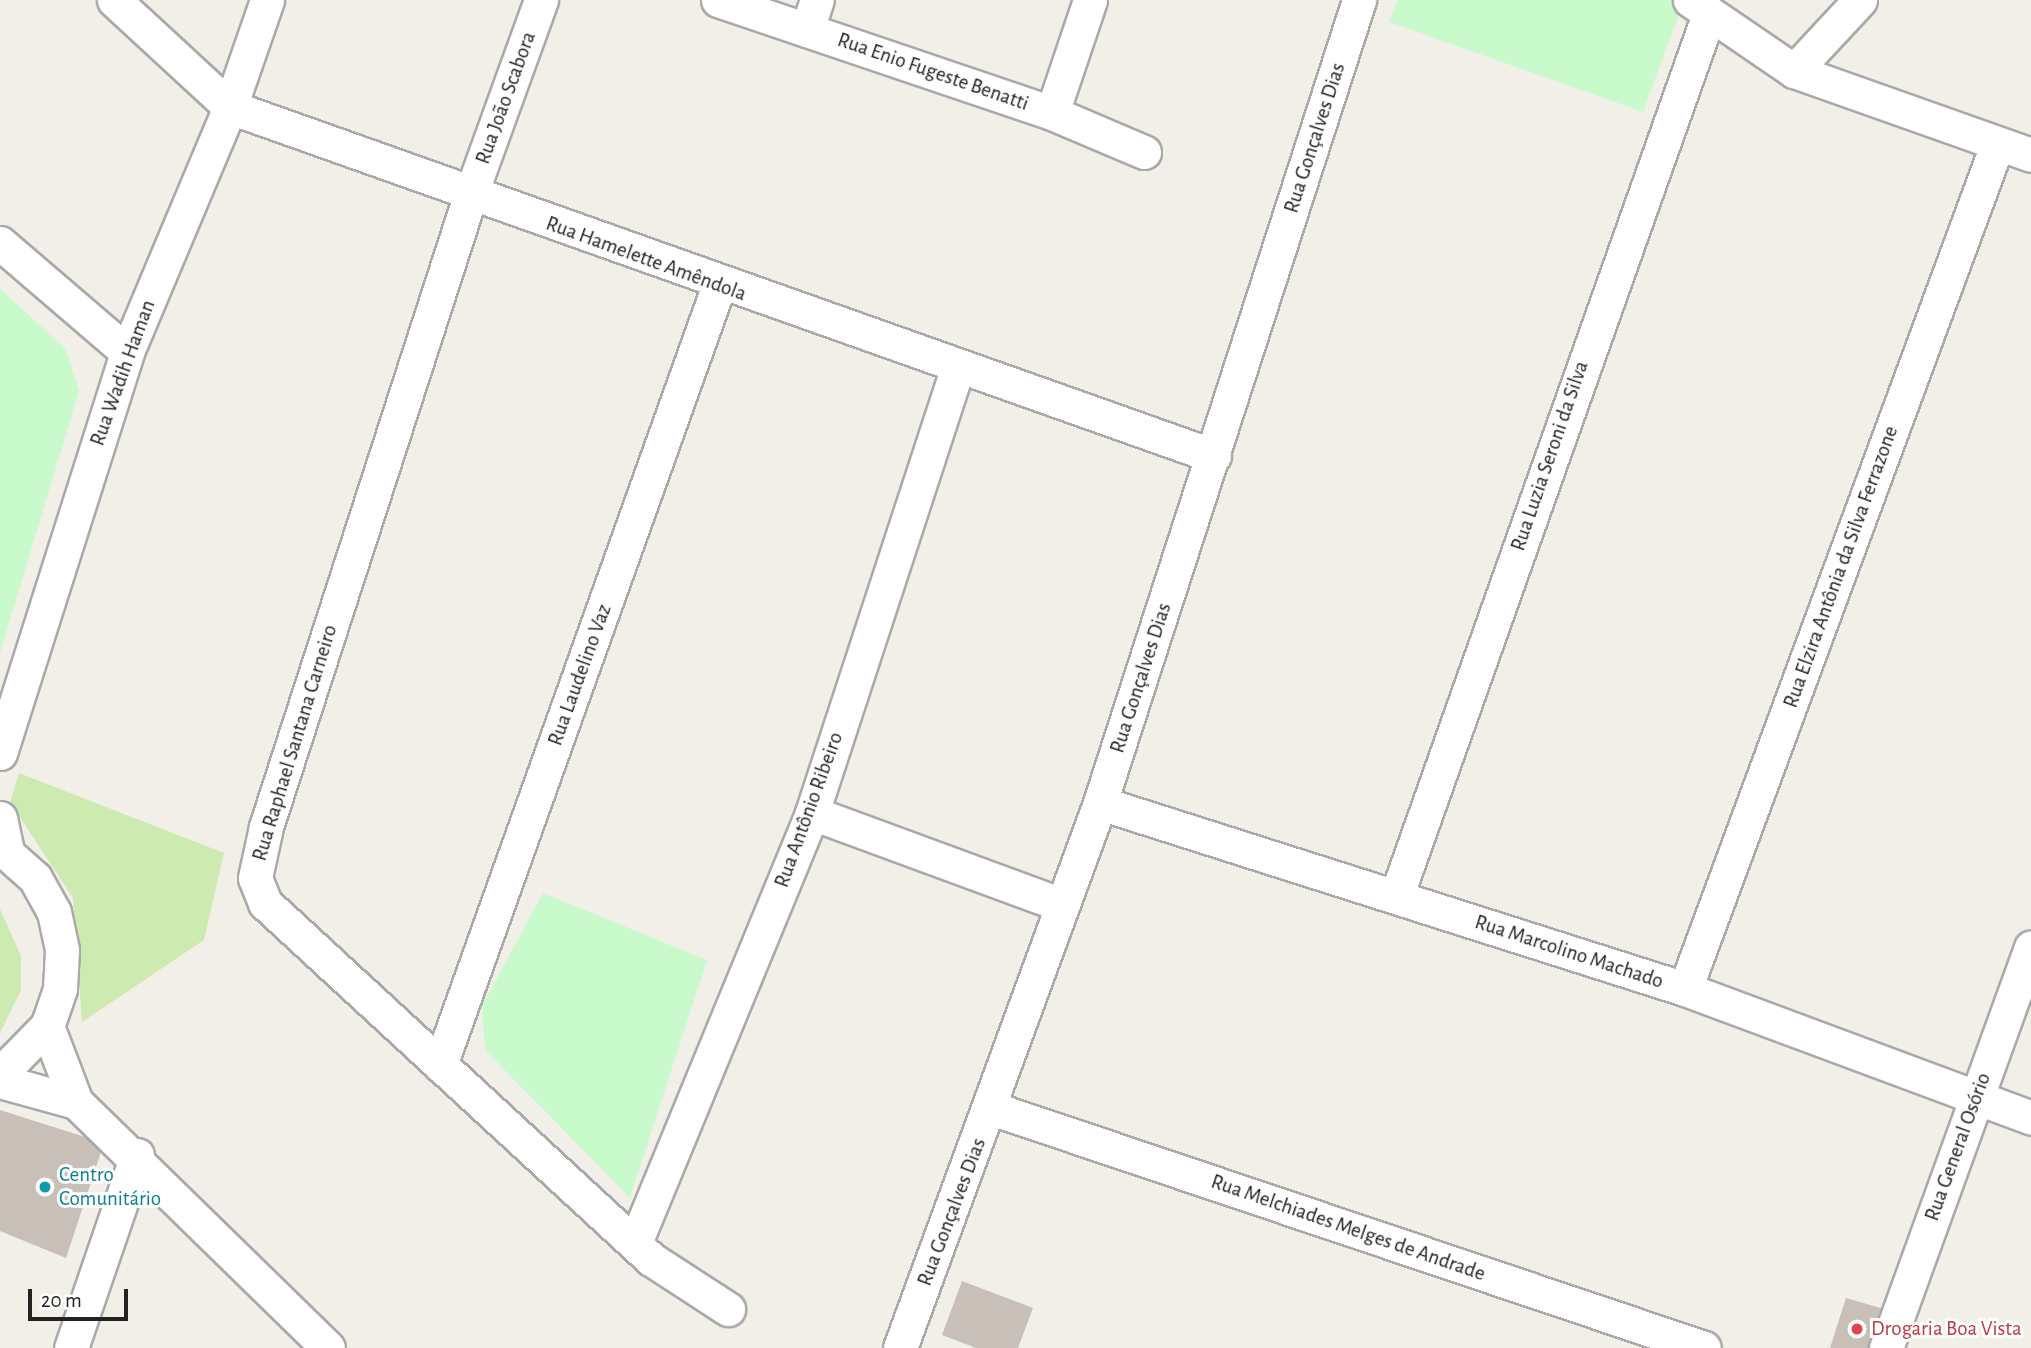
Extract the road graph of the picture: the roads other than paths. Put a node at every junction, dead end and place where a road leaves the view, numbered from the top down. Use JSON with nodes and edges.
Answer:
{"nodes":[{"id":1,"x":114,"y":0,"type":"edge"},
{"id":2,"x":267,"y":0,"type":"edge"},
{"id":3,"x":541,"y":0,"type":"edge"},
{"id":4,"x":718,"y":0,"type":"edge"},
{"id":5,"x":1090,"y":0,"type":"edge"},
{"id":6,"x":1359,"y":0,"type":"edge"},
{"id":7,"x":1860,"y":0,"type":"edge"},
{"id":8,"x":1699,"y":8,"type":"edge"},
{"id":9,"x":812,"y":15,"type":"edge"},
{"id":10,"x":1794,"y":71,"type":"junction"},
{"id":11,"x":230,"y":107,"type":"junction"},
{"id":12,"x":1052,"y":113,"type":"junction"},
{"id":13,"x":1997,"y":145,"type":"junction"},
{"id":14,"x":1144,"y":152,"type":"dead end"},
{"id":15,"x":2031,"y":155,"type":"edge"},
{"id":16,"x":470,"y":196,"type":"junction"},
{"id":17,"x":0,"y":243,"type":"edge"},
{"id":18,"x":719,"y":285,"type":"junction"},
{"id":19,"x":127,"y":352,"type":"junction"},
{"id":20,"x":958,"y":367,"type":"junction"},
{"id":21,"x":1214,"y":456,"type":"junction"},
{"id":22,"x":0,"y":753,"type":"edge"},
{"id":23,"x":1101,"y":803,"type":"junction"},
{"id":24,"x":812,"y":813,"type":"junction"},
{"id":25,"x":0,"y":818,"type":"edge"},
{"id":26,"x":4,"y":849,"type":"edge"},
{"id":27,"x":1396,"y":897,"type":"junction"},
{"id":28,"x":1062,"y":905,"type":"junction"},
{"id":29,"x":2031,"y":947,"type":"edge"},
{"id":30,"x":1685,"y":989,"type":"junction"},
{"id":31,"x":47,"y":1026,"type":"junction"},
{"id":32,"x":440,"y":1065,"type":"junction"},
{"id":33,"x":0,"y":1074,"type":"edge"},
{"id":34,"x":0,"y":1081,"type":"edge"},
{"id":35,"x":1976,"y":1099,"type":"junction"},
{"id":36,"x":76,"y":1102,"type":"junction"},
{"id":37,"x":991,"y":1108,"type":"junction"},
{"id":38,"x":2031,"y":1118,"type":"edge"},
{"id":39,"x":137,"y":1155,"type":"junction"},
{"id":40,"x":635,"y":1243,"type":"junction"},
{"id":41,"x":728,"y":1309,"type":"dead end"},
{"id":42,"x":71,"y":1348,"type":"edge"},
{"id":43,"x":328,"y":1348,"type":"edge"},
{"id":44,"x":900,"y":1348,"type":"edge"},
{"id":45,"x":1704,"y":1348,"type":"edge"},
{"id":46,"x":1886,"y":1348,"type":"edge"}],
"edges":[{"from":1,"to":11,"type":"street","name":"Rua Hamelette Amêndola"},
{"from":2,"to":11,"type":"street","name":"Rua Wadih Haman"},
{"from":3,"to":16,"type":"street","name":"Rua João Scabora"},
{"from":4,"to":9,"type":"street","name":"Rua Enio Fugeste Benatti"},
{"from":5,"to":12,"type":"street"},
{"from":6,"to":21,"type":"street","name":"Rua Gonçalves Dias"},
{"from":7,"to":10,"type":"street"},
{"from":8,"to":10,"type":"street"},
{"from":8,"to":27,"type":"street","name":"Rua Luzia Seroni da Silva"},
{"from":9,"to":12,"type":"street","name":"Rua Enio Fugeste Benatti"},
{"from":10,"to":13,"type":"street"},
{"from":11,"to":16,"type":"street","name":"Rua Hamelette Amêndola"},
{"from":11,"to":19,"type":"street","name":"Rua Wadih Haman"},
{"from":12,"to":14,"type":"street","name":"Rua Enio Fugeste Benatti"},
{"from":13,"to":15,"type":"street"},
{"from":13,"to":30,"type":"street","name":"Rua Elzira Antônia da Silva Ferrazone"},
{"from":16,"to":18,"type":"street","name":"Rua Hamelette Amêndola"},
{"from":16,"to":32,"type":"street","name":"Rua Raphael Santana Carneiro"},
{"from":17,"to":19,"type":"street"},
{"from":18,"to":20,"type":"street","name":"Rua Hamelette Amêndola"},
{"from":18,"to":32,"type":"street","name":"Rua Laudelino Vaz"},
{"from":19,"to":22,"type":"street","name":"Rua Wadih Haman"},
{"from":20,"to":21,"type":"street","name":"Rua Hamelette Amêndola"},
{"from":20,"to":24,"type":"street","name":"Rua Antônio Ribeiro"},
{"from":21,"to":23,"type":"street","name":"Rua Gonçalves Dias"},
{"from":23,"to":27,"type":"street","name":"Rua Marcolino Machado"},
{"from":23,"to":28,"type":"street","name":"Rua Gonçalves Dias"},
{"from":24,"to":28,"type":"street"},
{"from":24,"to":40,"type":"street","name":"Rua Antônio Ribeiro"},
{"from":25,"to":26,"type":"street"},
{"from":26,"to":31,"type":"street"},
{"from":27,"to":30,"type":"street","name":"Rua Marcolino Machado"},
{"from":28,"to":37,"type":"street","name":"Rua Gonçalves Dias"},
{"from":29,"to":35,"type":"street","name":"Rua General Osório"},
{"from":30,"to":35,"type":"street","name":"Rua Marcolino Machado"},
{"from":31,"to":33,"type":"street"},
{"from":31,"to":36,"type":"street"},
{"from":32,"to":40,"type":"street","name":"Rua Raphael Santana Carneiro"},
{"from":34,"to":36,"type":"street"},
{"from":35,"to":38,"type":"street","name":"Rua Marcolino Machado"},
{"from":35,"to":46,"type":"street","name":"Rua General Osório"},
{"from":36,"to":39,"type":"street"},
{"from":37,"to":44,"type":"street","name":"Rua Gonçalves Dias"},
{"from":37,"to":45,"type":"street","name":"Rua Melchiades Melges de Andrade"},
{"from":39,"to":42,"type":"street"},
{"from":39,"to":43,"type":"street"},
{"from":40,"to":41,"type":"street","name":"Rua Raphael Santana Carneiro"}]}
